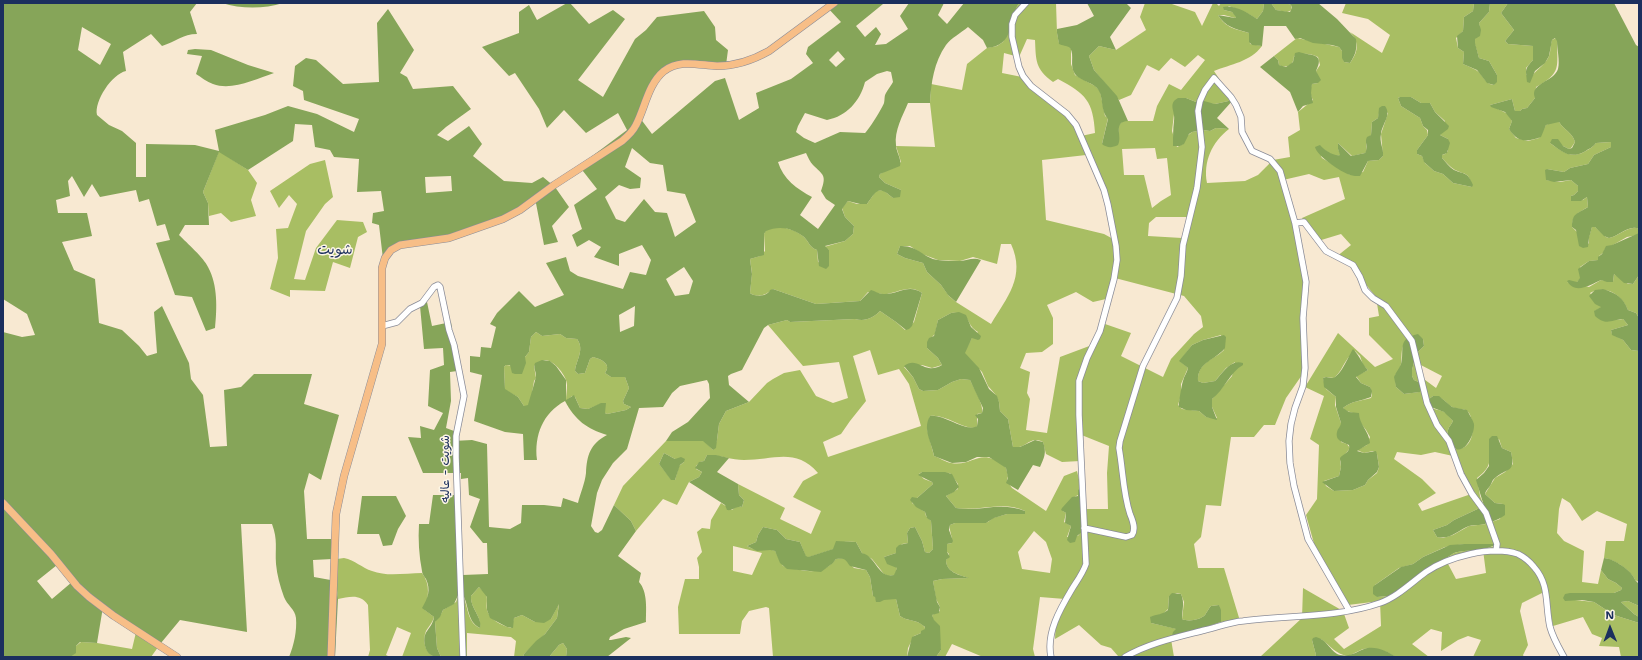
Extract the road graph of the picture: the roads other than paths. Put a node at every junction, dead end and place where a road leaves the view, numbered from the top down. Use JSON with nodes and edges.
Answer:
{"nodes":[{"id":1,"x":834,"y":3,"type":"edge"},
{"id":2,"x":1026,"y":3,"type":"edge"},
{"id":3,"x":1295,"y":223,"type":"junction"},
{"id":4,"x":382,"y":326,"type":"junction"},
{"id":5,"x":3,"y":503,"type":"edge"},
{"id":6,"x":1084,"y":528,"type":"junction"},
{"id":7,"x":1496,"y":551,"type":"junction"},
{"id":8,"x":1349,"y":610,"type":"junction"},
{"id":9,"x":177,"y":657,"type":"edge"},
{"id":10,"x":331,"y":657,"type":"edge"},
{"id":11,"x":462,"y":657,"type":"edge"},
{"id":12,"x":1051,"y":657,"type":"edge"},
{"id":13,"x":1125,"y":657,"type":"edge"},
{"id":14,"x":1564,"y":657,"type":"edge"}],
"edges":[{"from":1,"to":4,"type":"main road"},
{"from":2,"to":6,"type":"street"},
{"from":3,"to":6,"type":"street"},
{"from":3,"to":7,"type":"street"},
{"from":3,"to":8,"type":"street"},
{"from":4,"to":10,"type":"main road"},
{"from":4,"to":11,"type":"street","name":"شويت - عاليه"},
{"from":5,"to":9,"type":"main road"},
{"from":6,"to":12,"type":"street"},
{"from":7,"to":8,"type":"street"},
{"from":7,"to":14,"type":"street"},
{"from":8,"to":13,"type":"street"}]}
